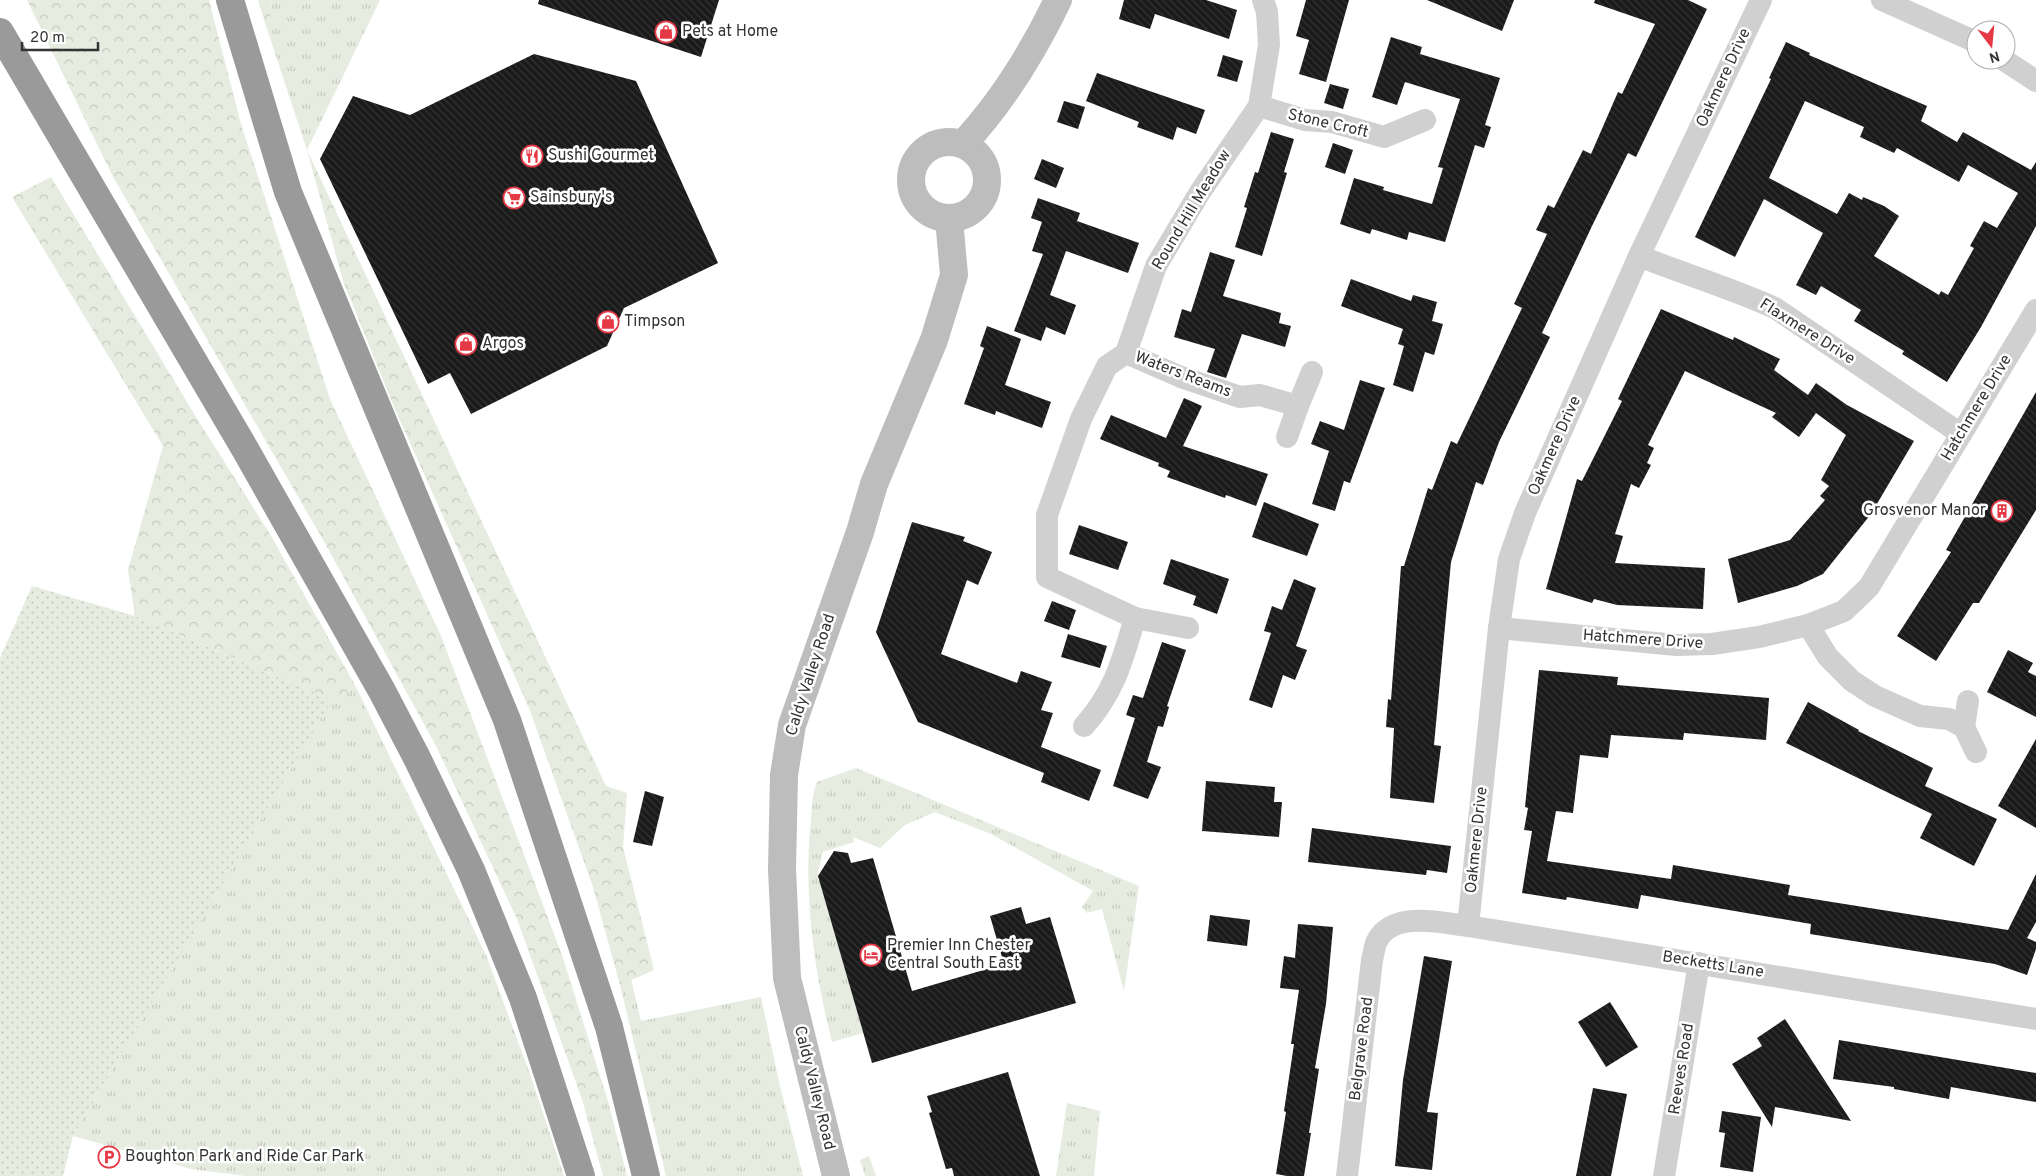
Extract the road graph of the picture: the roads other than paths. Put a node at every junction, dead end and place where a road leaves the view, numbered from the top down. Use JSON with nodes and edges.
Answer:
{"nodes":[{"id":1,"x":1058,"y":0,"type":"edge"},
{"id":2,"x":1263,"y":0,"type":"edge"},
{"id":3,"x":1761,"y":0,"type":"edge"},
{"id":4,"x":1882,"y":0,"type":"edge"},
{"id":5,"x":234,"y":12,"type":"edge"},
{"id":6,"x":0,"y":32,"type":"edge"},
{"id":7,"x":1966,"y":38,"type":"edge"},
{"id":8,"x":2016,"y":68,"type":"edge"},
{"id":9,"x":2036,"y":81,"type":"edge"},
{"id":10,"x":1259,"y":106,"type":"junction"},
{"id":11,"x":1425,"y":120,"type":"dead end"},
{"id":12,"x":963,"y":144,"type":"junction"},
{"id":13,"x":949,"y":219,"type":"junction"},
{"id":14,"x":1639,"y":256,"type":"junction"},
{"id":15,"x":2036,"y":310,"type":"edge"},
{"id":16,"x":1126,"y":353,"type":"junction"},
{"id":17,"x":1312,"y":372,"type":"dead end"},
{"id":18,"x":1298,"y":406,"type":"junction"},
{"id":19,"x":1961,"y":434,"type":"junction"},
{"id":20,"x":1287,"y":437,"type":"dead end"},
{"id":21,"x":1135,"y":618,"type":"junction"},
{"id":22,"x":1808,"y":625,"type":"junction"},
{"id":23,"x":1188,"y":628,"type":"dead end"},
{"id":24,"x":1499,"y":628,"type":"junction"},
{"id":25,"x":1968,"y":702,"type":"dead end"},
{"id":26,"x":1084,"y":726,"type":"dead end"},
{"id":27,"x":1964,"y":727,"type":"junction"},
{"id":28,"x":1976,"y":752,"type":"dead end"},
{"id":29,"x":1468,"y":926,"type":"junction"},
{"id":30,"x":1390,"y":928,"type":"joint"},
{"id":31,"x":1699,"y":963,"type":"junction"},
{"id":32,"x":2036,"y":1019,"type":"edge"},
{"id":33,"x":581,"y":1176,"type":"edge"},
{"id":34,"x":646,"y":1176,"type":"edge"},
{"id":35,"x":836,"y":1176,"type":"edge"},
{"id":36,"x":1347,"y":1176,"type":"edge"},
{"id":37,"x":1664,"y":1176,"type":"edge"}],
"edges":[{"from":1,"to":12,"type":"street"},
{"from":2,"to":10,"type":"street","name":"Round Hill Meadow"},
{"from":3,"to":14,"type":"street","name":"Oakmere Drive"},
{"from":4,"to":7,"type":"street"},
{"from":5,"to":34,"type":"highway"},
{"from":6,"to":33,"type":"highway"},
{"from":8,"to":9,"type":"street"},
{"from":10,"to":11,"type":"street","name":"Stone Croft"},
{"from":10,"to":16,"type":"street","name":"Round Hill Meadow"},
{"from":12,"to":13,"type":"street"},
{"from":12,"to":13,"type":"street"},
{"from":13,"to":35,"type":"street","name":"Caldy Valley Road"},
{"from":14,"to":19,"type":"street","name":"Flaxmere Drive"},
{"from":14,"to":24,"type":"street","name":"Oakmere Drive"},
{"from":15,"to":19,"type":"street","name":"Hatchmere Drive"},
{"from":16,"to":18,"type":"street","name":"Waters Reams"},
{"from":16,"to":21,"type":"street"},
{"from":17,"to":18,"type":"street"},
{"from":18,"to":20,"type":"street"},
{"from":19,"to":22,"type":"street","name":"Hatchmere Drive"},
{"from":21,"to":23,"type":"street"},
{"from":21,"to":26,"type":"street"},
{"from":22,"to":24,"type":"street","name":"Hatchmere Drive"},
{"from":22,"to":27,"type":"street"},
{"from":24,"to":29,"type":"street","name":"Oakmere Drive"},
{"from":25,"to":27,"type":"street"},
{"from":27,"to":28,"type":"street"},
{"from":29,"to":30,"type":"street","name":"Becketts Lane"},
{"from":29,"to":31,"type":"street","name":"Becketts Lane"},
{"from":30,"to":36,"type":"street","name":"Belgrave Road"},
{"from":31,"to":32,"type":"street","name":"Becketts Lane"},
{"from":31,"to":37,"type":"street","name":"Reeves Road"}]}
